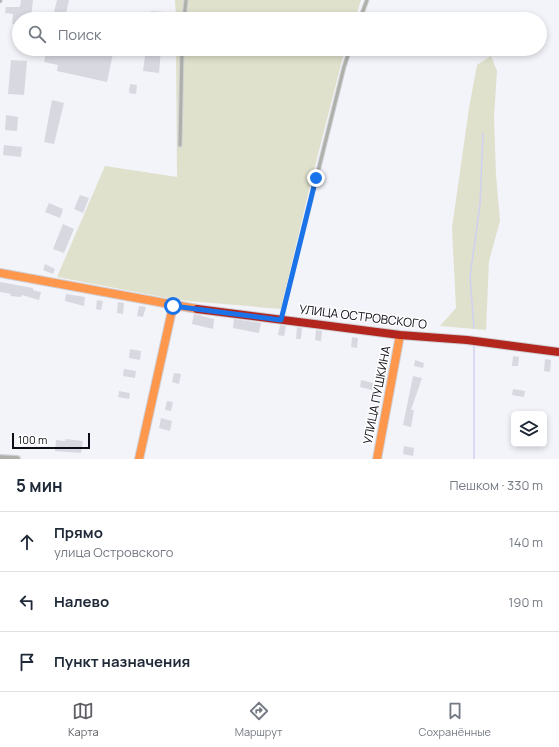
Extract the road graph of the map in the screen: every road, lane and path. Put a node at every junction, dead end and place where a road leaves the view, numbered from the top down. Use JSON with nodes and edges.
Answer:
{"nodes":[{"id":1,"x":186,"y":0,"type":"edge"},
{"id":2,"x":367,"y":0,"type":"edge"},
{"id":3,"x":185,"y":12,"type":"edge"},
{"id":4,"x":363,"y":12,"type":"edge"},
{"id":5,"x":182,"y":56,"type":"edge"},
{"id":6,"x":348,"y":56,"type":"edge"},
{"id":7,"x":180,"y":146,"type":"dead end"},
{"id":8,"x":0,"y":273,"type":"edge"},
{"id":9,"x":173,"y":306,"type":"junction"},
{"id":10,"x":281,"y":320,"type":"junction"},
{"id":11,"x":400,"y":335,"type":"junction"},
{"id":12,"x":559,"y":352,"type":"edge"},
{"id":13,"x":0,"y":458,"type":"edge"},
{"id":14,"x":17,"y":459,"type":"edge"},
{"id":15,"x":139,"y":459,"type":"edge"},
{"id":16,"x":377,"y":459,"type":"edge"}],
"edges":[{"from":1,"to":3,"type":"lane"},
{"from":2,"to":4,"type":"lane"},
{"from":5,"to":7,"type":"lane"},
{"from":6,"to":10,"type":"lane"},
{"from":8,"to":9,"type":"street","name":"УЛИЦА ОСТРОВСКОГО"},
{"from":9,"to":10,"type":"street","name":"УЛИЦА ОСТРОВСКОГО"},
{"from":9,"to":15,"type":"street"},
{"from":10,"to":11,"type":"street","name":"УЛИЦА ОСТРОВСКОГО"},
{"from":11,"to":12,"type":"street","name":"УЛИЦА ОСТРОВСКОГО"},
{"from":11,"to":16,"type":"street","name":"УЛИЦА ПУШКИНА"},
{"from":13,"to":14,"type":"street"}]}
